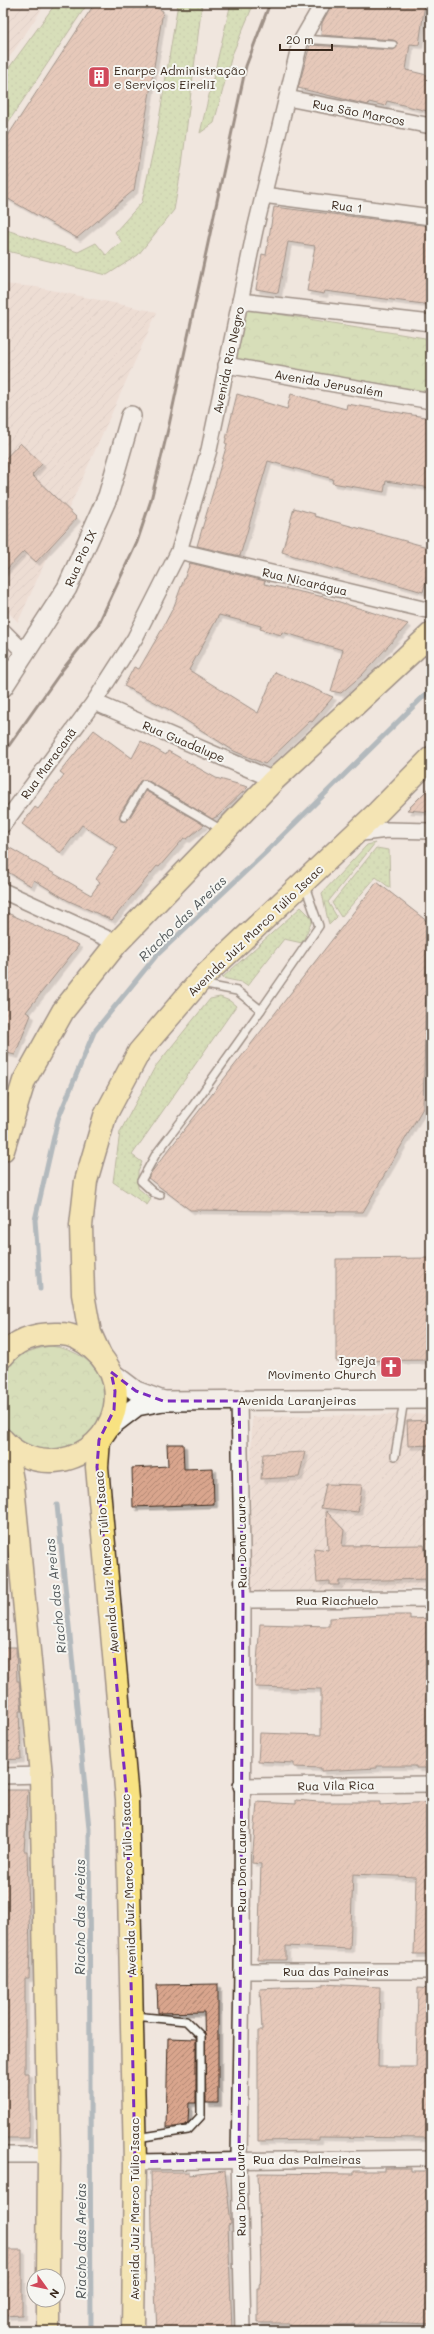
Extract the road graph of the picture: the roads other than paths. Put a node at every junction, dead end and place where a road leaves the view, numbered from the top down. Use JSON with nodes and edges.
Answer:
{"nodes":[{"id":1,"x":323,"y":3,"type":"edge"},
{"id":2,"x":302,"y":39,"type":"junction"},
{"id":3,"x":393,"y":45,"type":"dead end"},
{"id":4,"x":287,"y":98,"type":"junction"},
{"id":5,"x":431,"y":126,"type":"edge"},
{"id":6,"x":264,"y":195,"type":"junction"},
{"id":7,"x":431,"y":217,"type":"edge"},
{"id":8,"x":240,"y":301,"type":"junction"},
{"id":9,"x":431,"y":323,"type":"edge"},
{"id":10,"x":226,"y":365,"type":"junction"},
{"id":11,"x":431,"y":401,"type":"edge"},
{"id":12,"x":131,"y":416,"type":"dead end"},
{"id":13,"x":179,"y":551,"type":"junction"},
{"id":14,"x":431,"y":611,"type":"edge"},
{"id":15,"x":3,"y":631,"type":"edge"},
{"id":16,"x":431,"y":634,"type":"edge"},
{"id":17,"x":26,"y":654,"type":"junction"},
{"id":18,"x":3,"y":662,"type":"edge"},
{"id":19,"x":3,"y":688,"type":"edge"},
{"id":20,"x":94,"y":702,"type":"junction"},
{"id":21,"x":431,"y":758,"type":"edge"},
{"id":22,"x":274,"y":780,"type":"junction"},
{"id":23,"x":124,"y":817,"type":"dead end"},
{"id":24,"x":382,"y":821,"type":"junction"},
{"id":25,"x":3,"y":825,"type":"edge"},
{"id":26,"x":431,"y":831,"type":"edge"},
{"id":27,"x":224,"y":832,"type":"junction"},
{"id":28,"x":304,"y":882,"type":"junction"},
{"id":29,"x":3,"y":891,"type":"edge"},
{"id":30,"x":117,"y":943,"type":"junction"},
{"id":31,"x":197,"y":984,"type":"junction"},
{"id":32,"x":261,"y":1010,"type":"junction"},
{"id":33,"x":3,"y":1150,"type":"edge"},
{"id":34,"x":160,"y":1195,"type":"dead end"},
{"id":35,"x":3,"y":1356,"type":"edge"},
{"id":36,"x":105,"y":1364,"type":"junction"},
{"id":37,"x":404,"y":1400,"type":"junction"},
{"id":38,"x":431,"y":1400,"type":"edge"},
{"id":39,"x":164,"y":1401,"type":"junction"},
{"id":40,"x":239,"y":1401,"type":"junction"},
{"id":41,"x":103,"y":1434,"type":"junction"},
{"id":42,"x":4,"y":1442,"type":"edge"},
{"id":43,"x":395,"y":1456,"type":"dead end"},
{"id":44,"x":431,"y":1599,"type":"edge"},
{"id":45,"x":242,"y":1600,"type":"junction"},
{"id":46,"x":41,"y":1775,"type":"junction"},
{"id":47,"x":3,"y":1776,"type":"edge"},
{"id":48,"x":431,"y":1784,"type":"edge"},
{"id":49,"x":241,"y":1786,"type":"junction"},
{"id":50,"x":242,"y":1971,"type":"junction"},
{"id":51,"x":431,"y":1971,"type":"edge"},
{"id":52,"x":132,"y":2016,"type":"junction"},
{"id":53,"x":134,"y":2138,"type":"junction"},
{"id":54,"x":3,"y":2155,"type":"edge"},
{"id":55,"x":49,"y":2155,"type":"junction"},
{"id":56,"x":431,"y":2158,"type":"edge"},
{"id":57,"x":239,"y":2159,"type":"junction"},
{"id":58,"x":135,"y":2162,"type":"junction"},
{"id":59,"x":48,"y":2268,"type":"edge"},
{"id":60,"x":48,"y":2308,"type":"edge"},
{"id":61,"x":48,"y":2331,"type":"edge"},
{"id":62,"x":133,"y":2331,"type":"edge"},
{"id":63,"x":243,"y":2331,"type":"edge"}],
"edges":[{"from":1,"to":2,"type":"street","name":"Avenida Rio Negro"},
{"from":2,"to":3,"type":"lane"},
{"from":2,"to":4,"type":"street","name":"Avenida Rio Negro"},
{"from":4,"to":5,"type":"street","name":"Rua São Marcos"},
{"from":4,"to":6,"type":"street","name":"Avenida Rio Negro"},
{"from":6,"to":7,"type":"street","name":"Rua 1"},
{"from":6,"to":8,"type":"street","name":"Avenida Rio Negro"},
{"from":8,"to":9,"type":"street"},
{"from":8,"to":10,"type":"street","name":"Avenida Rio Negro"},
{"from":10,"to":11,"type":"street","name":"Avenida Jerusalém"},
{"from":10,"to":13,"type":"street","name":"Avenida Rio Negro"},
{"from":12,"to":17,"type":"street","name":"Rua Pio IX"},
{"from":13,"to":14,"type":"street","name":"Rua Nicarágua"},
{"from":13,"to":20,"type":"street","name":"Avenida Rio Negro"},
{"from":15,"to":17,"type":"street"},
{"from":16,"to":22,"type":"main road"},
{"from":17,"to":18,"type":"street"},
{"from":17,"to":19,"type":"street","name":"Rua Pio IX"},
{"from":20,"to":22,"type":"street","name":"Rua Guadalupe"},
{"from":20,"to":25,"type":"street","name":"Rua Maracanã"},
{"from":21,"to":24,"type":"main road","name":"Avenida Juiz Marco Túlio Isaac"},
{"from":22,"to":27,"type":"main road"},
{"from":23,"to":27,"type":"lane"},
{"from":24,"to":26,"type":"street"},
{"from":24,"to":28,"type":"main road","name":"Avenida Juiz Marco Túlio Isaac"},
{"from":27,"to":30,"type":"main road"},
{"from":28,"to":31,"type":"main road","name":"Avenida Juiz Marco Túlio Isaac"},
{"from":28,"to":32,"type":"lane"},
{"from":29,"to":30,"type":"street"},
{"from":30,"to":33,"type":"main road"},
{"from":31,"to":32,"type":"lane"},
{"from":31,"to":36,"type":"main road","name":"Avenida Juiz Marco Túlio Isaac"},
{"from":32,"to":34,"type":"lane"},
{"from":35,"to":36,"type":"main road"},
{"from":36,"to":39,"type":"street","name":"Avenida Laranjeiras"},
{"from":36,"to":41,"type":"main road","name":"Avenida Juiz Marco Túlio Isaac"},
{"from":37,"to":38,"type":"street","name":"Avenida Laranjeiras"},
{"from":37,"to":40,"type":"street","name":"Avenida Laranjeiras"},
{"from":37,"to":43,"type":"lane"},
{"from":39,"to":40,"type":"street","name":"Avenida Laranjeiras"},
{"from":39,"to":41,"type":"street","name":"Avenida Laranjeiras"},
{"from":40,"to":45,"type":"street","name":"Rua Dona Laura"},
{"from":41,"to":42,"type":"main road"},
{"from":41,"to":52,"type":"main road","name":"Avenida Juiz Marco Túlio Isaac"},
{"from":42,"to":46,"type":"main road"},
{"from":44,"to":45,"type":"street","name":"Rua Riachuelo"},
{"from":45,"to":49,"type":"street","name":"Rua Dona Laura"},
{"from":46,"to":47,"type":"street"},
{"from":46,"to":55,"type":"main road"},
{"from":48,"to":49,"type":"street","name":"Rua Vila Rica"},
{"from":49,"to":50,"type":"street","name":"Rua Dona Laura"},
{"from":50,"to":51,"type":"street","name":"Rua das Paineiras"},
{"from":50,"to":57,"type":"street","name":"Rua Dona Laura"},
{"from":52,"to":53,"type":"main road","name":"Avenida Juiz Marco Túlio Isaac"},
{"from":52,"to":53,"type":"lane"},
{"from":53,"to":58,"type":"main road","name":"Avenida Juiz Marco Túlio Isaac"},
{"from":54,"to":55,"type":"street"},
{"from":55,"to":59,"type":"main road"},
{"from":56,"to":57,"type":"street","name":"Rua das Palmeiras"},
{"from":57,"to":58,"type":"street","name":"Rua das Palmeiras"},
{"from":57,"to":63,"type":"street","name":"Rua Dona Laura"},
{"from":58,"to":62,"type":"main road","name":"Avenida Juiz Marco Túlio Isaac"},
{"from":60,"to":61,"type":"main road"}]}
